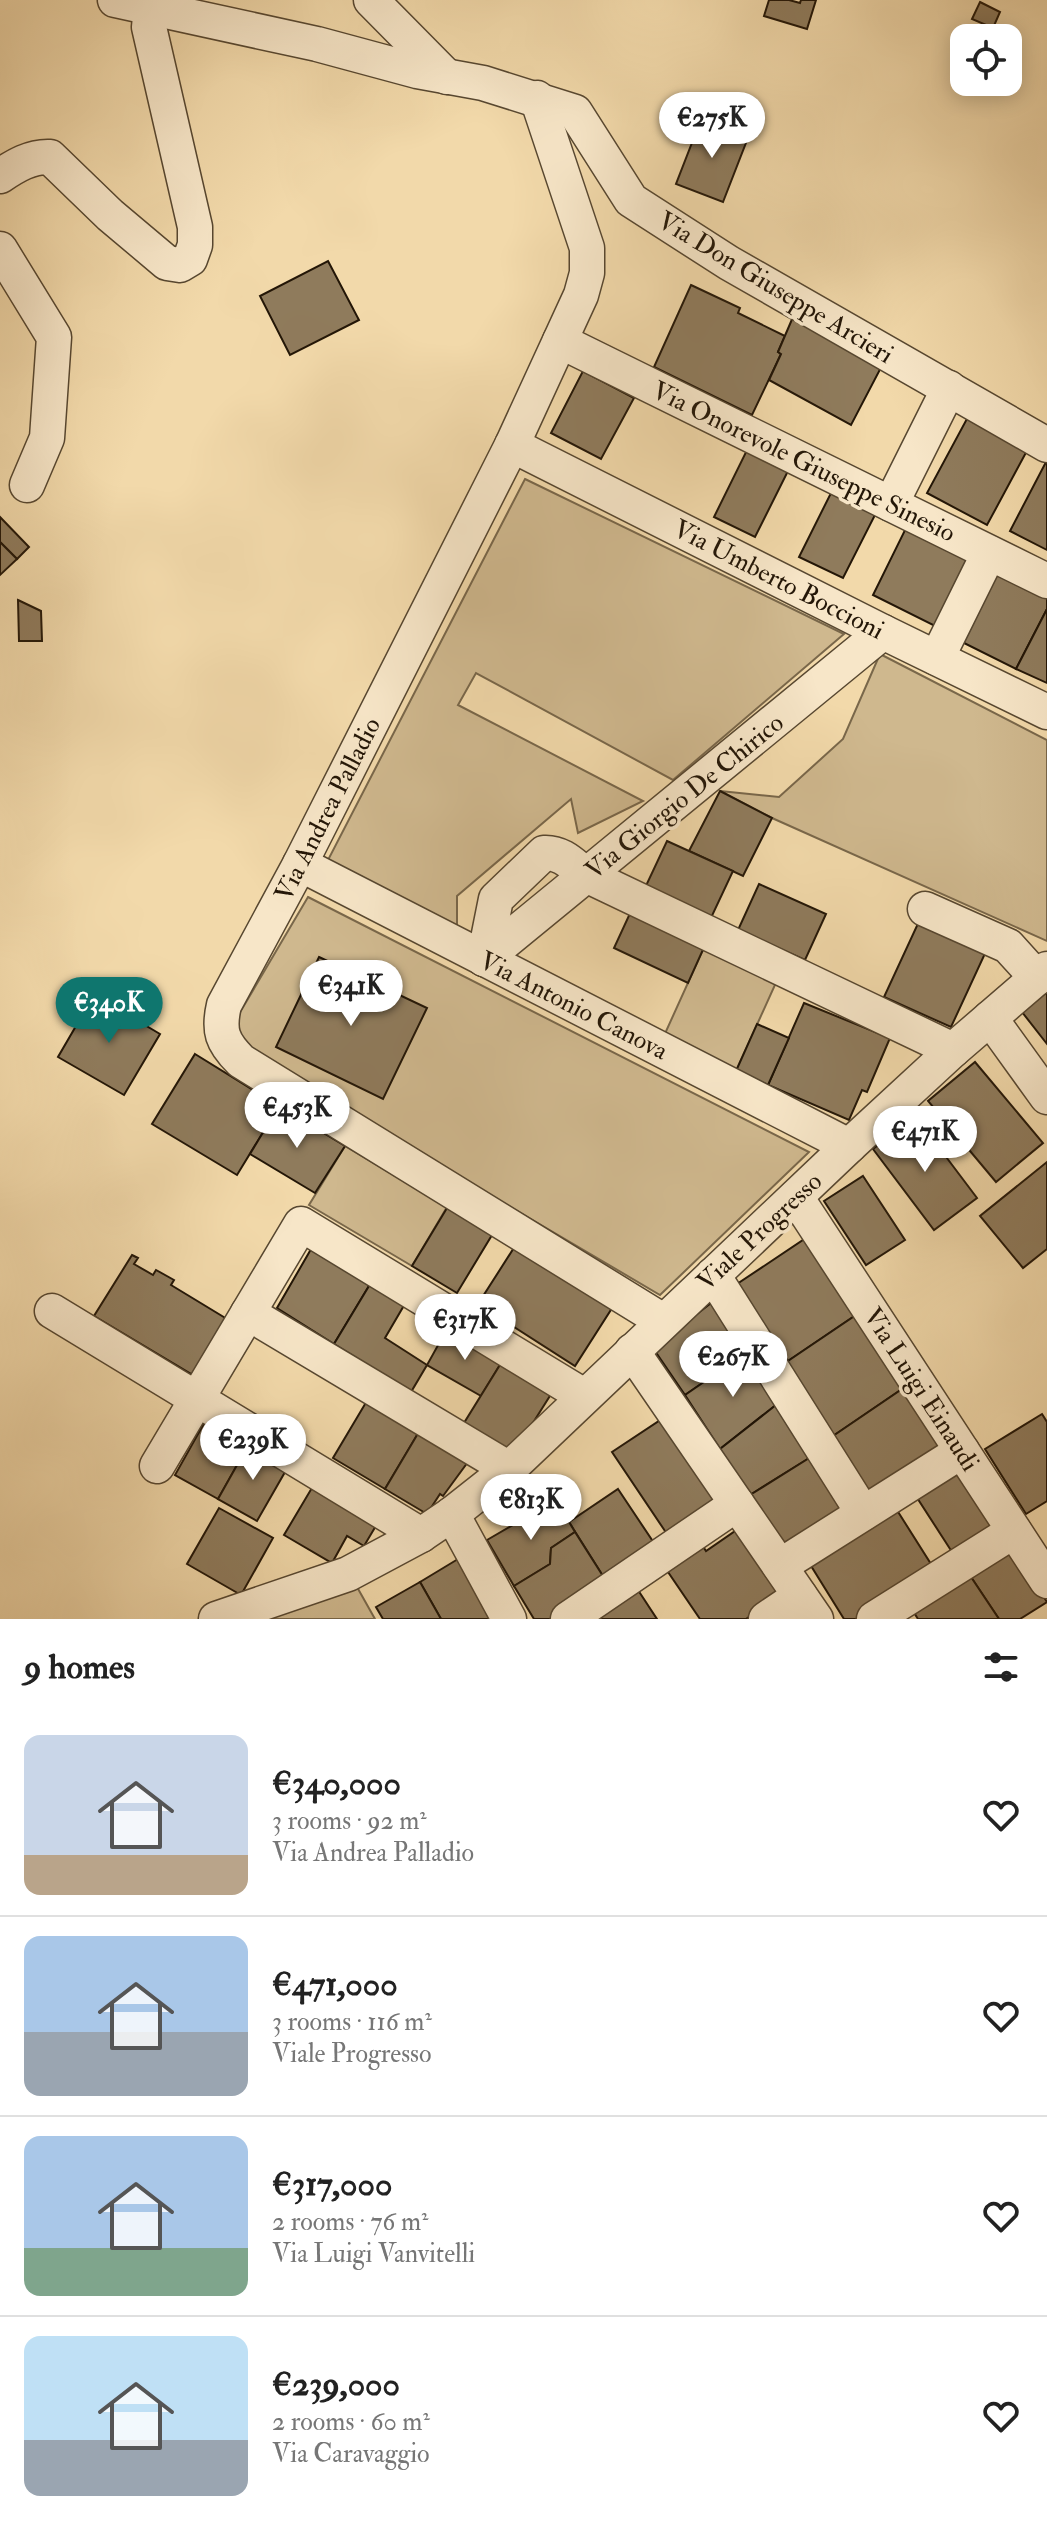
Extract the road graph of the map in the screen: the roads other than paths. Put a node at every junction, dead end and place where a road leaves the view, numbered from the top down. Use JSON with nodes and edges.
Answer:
{"nodes":[{"id":1,"x":115,"y":0,"type":"edge"},
{"id":2,"x":371,"y":0,"type":"edge"},
{"id":3,"x":151,"y":8,"type":"junction"},
{"id":4,"x":447,"y":77,"type":"junction"},
{"id":5,"x":537,"y":98,"type":"junction"},
{"id":6,"x":0,"y":176,"type":"edge"},
{"id":7,"x":0,"y":249,"type":"edge"},
{"id":8,"x":560,"y":341,"type":"junction"},
{"id":9,"x":949,"y":388,"type":"junction"},
{"id":10,"x":512,"y":445,"type":"junction"},
{"id":11,"x":1047,"y":445,"type":"edge"},
{"id":12,"x":27,"y":485,"type":"dead end"},
{"id":13,"x":891,"y":504,"type":"junction"},
{"id":14,"x":989,"y":553,"type":"junction"},
{"id":15,"x":1047,"y":581,"type":"edge"},
{"id":16,"x":883,"y":632,"type":"junction"},
{"id":17,"x":937,"y":658,"type":"junction"},
{"id":18,"x":1047,"y":712,"type":"edge"},
{"id":19,"x":300,"y":864,"type":"junction"},
{"id":20,"x":586,"y":875,"type":"junction"},
{"id":21,"x":925,"y":909,"type":"dead end"},
{"id":22,"x":484,"y":959,"type":"junction"},
{"id":23,"x":1042,"y":973,"type":"edge"},
{"id":24,"x":990,"y":1018,"type":"junction"},
{"id":25,"x":953,"y":1050,"type":"junction"},
{"id":26,"x":1047,"y":1097,"type":"edge"},
{"id":27,"x":849,"y":1146,"type":"junction"},
{"id":28,"x":796,"y":1197,"type":"junction"},
{"id":29,"x":713,"y":1275,"type":"junction"},
{"id":30,"x":52,"y":1311,"type":"dead end"},
{"id":31,"x":248,"y":1313,"type":"junction"},
{"id":32,"x":663,"y":1321,"type":"junction"},
{"id":33,"x":632,"y":1351,"type":"junction"},
{"id":34,"x":584,"y":1396,"type":"junction"},
{"id":35,"x":197,"y":1399,"type":"junction"},
{"id":36,"x":962,"y":1451,"type":"junction"},
{"id":37,"x":157,"y":1466,"type":"dead end"},
{"id":38,"x":509,"y":1469,"type":"junction"},
{"id":39,"x":737,"y":1504,"type":"junction"},
{"id":40,"x":863,"y":1513,"type":"junction"},
{"id":41,"x":452,"y":1514,"type":"junction"},
{"id":42,"x":1014,"y":1531,"type":"junction"},
{"id":43,"x":421,"y":1535,"type":"junction"},
{"id":44,"x":780,"y":1566,"type":"junction"},
{"id":45,"x":1047,"y":1581,"type":"edge"},
{"id":46,"x":808,"y":1608,"type":"edge"},
{"id":47,"x":216,"y":1619,"type":"edge"},
{"id":48,"x":509,"y":1619,"type":"edge"},
{"id":49,"x":568,"y":1619,"type":"edge"},
{"id":50,"x":766,"y":1619,"type":"edge"},
{"id":51,"x":874,"y":1619,"type":"edge"}],
"edges":[{"from":1,"to":3,"type":"street","name":"Via Don Giuseppe Arcieri"},
{"from":2,"to":4,"type":"street"},
{"from":3,"to":4,"type":"street","name":"Via Don Giuseppe Arcieri"},
{"from":3,"to":6,"type":"street"},
{"from":4,"to":5,"type":"street","name":"Via Don Giuseppe Arcieri"},
{"from":5,"to":8,"type":"street","name":"Via Andrea Palladio"},
{"from":5,"to":9,"type":"street","name":"Via Don Giuseppe Arcieri"},
{"from":7,"to":12,"type":"street"},
{"from":8,"to":10,"type":"street","name":"Via Andrea Palladio"},
{"from":8,"to":13,"type":"street","name":"Via Onorevole Giuseppe Sinesio"},
{"from":9,"to":11,"type":"street","name":"Via Don Giuseppe Arcieri"},
{"from":9,"to":13,"type":"street"},
{"from":10,"to":16,"type":"street","name":"Via Umberto Boccioni"},
{"from":10,"to":19,"type":"street","name":"Via Andrea Palladio"},
{"from":13,"to":14,"type":"street","name":"Via Onorevole Giuseppe Sinesio"},
{"from":14,"to":15,"type":"street","name":"Via Onorevole Giuseppe Sinesio"},
{"from":14,"to":17,"type":"street"},
{"from":16,"to":17,"type":"street","name":"Via Umberto Boccioni"},
{"from":16,"to":20,"type":"street","name":"Via Giorgio De Chirico"},
{"from":17,"to":18,"type":"street","name":"Via Umberto Boccioni"},
{"from":19,"to":22,"type":"street","name":"Via Antonio Canova"},
{"from":19,"to":32,"type":"street","name":"Via Andrea Palladio"},
{"from":20,"to":22,"type":"street","name":"Via Giorgio De Chirico"},
{"from":20,"to":25,"type":"street"},
{"from":21,"to":23,"type":"street"},
{"from":22,"to":27,"type":"street","name":"Via Antonio Canova"},
{"from":23,"to":24,"type":"street","name":"Viale Progresso"},
{"from":24,"to":25,"type":"street","name":"Viale Progresso"},
{"from":24,"to":26,"type":"street"},
{"from":25,"to":27,"type":"street","name":"Viale Progresso"},
{"from":27,"to":28,"type":"street","name":"Viale Progresso"},
{"from":28,"to":29,"type":"street","name":"Viale Progresso"},
{"from":28,"to":36,"type":"street","name":"Via Luigi Einaudi"},
{"from":29,"to":32,"type":"street","name":"Viale Progresso"},
{"from":29,"to":40,"type":"street"},
{"from":30,"to":35,"type":"street"},
{"from":31,"to":34,"type":"street"},
{"from":31,"to":35,"type":"street"},
{"from":31,"to":38,"type":"street"},
{"from":32,"to":33,"type":"street","name":"Viale Progresso"},
{"from":33,"to":34,"type":"street","name":"Viale Progresso"},
{"from":33,"to":39,"type":"street"},
{"from":34,"to":38,"type":"street","name":"Viale Progresso"},
{"from":35,"to":37,"type":"street"},
{"from":35,"to":43,"type":"street"},
{"from":36,"to":40,"type":"street"},
{"from":36,"to":42,"type":"street","name":"Via Luigi Einaudi"},
{"from":38,"to":41,"type":"street","name":"Viale Progresso"},
{"from":39,"to":44,"type":"street"},
{"from":39,"to":49,"type":"street"},
{"from":40,"to":44,"type":"street"},
{"from":41,"to":43,"type":"street","name":"Viale Progresso"},
{"from":41,"to":48,"type":"street"},
{"from":42,"to":45,"type":"street","name":"Via Luigi Einaudi"},
{"from":42,"to":51,"type":"street"},
{"from":43,"to":47,"type":"street","name":"Viale Progresso"},
{"from":44,"to":46,"type":"street"},
{"from":46,"to":50,"type":"street"}]}
